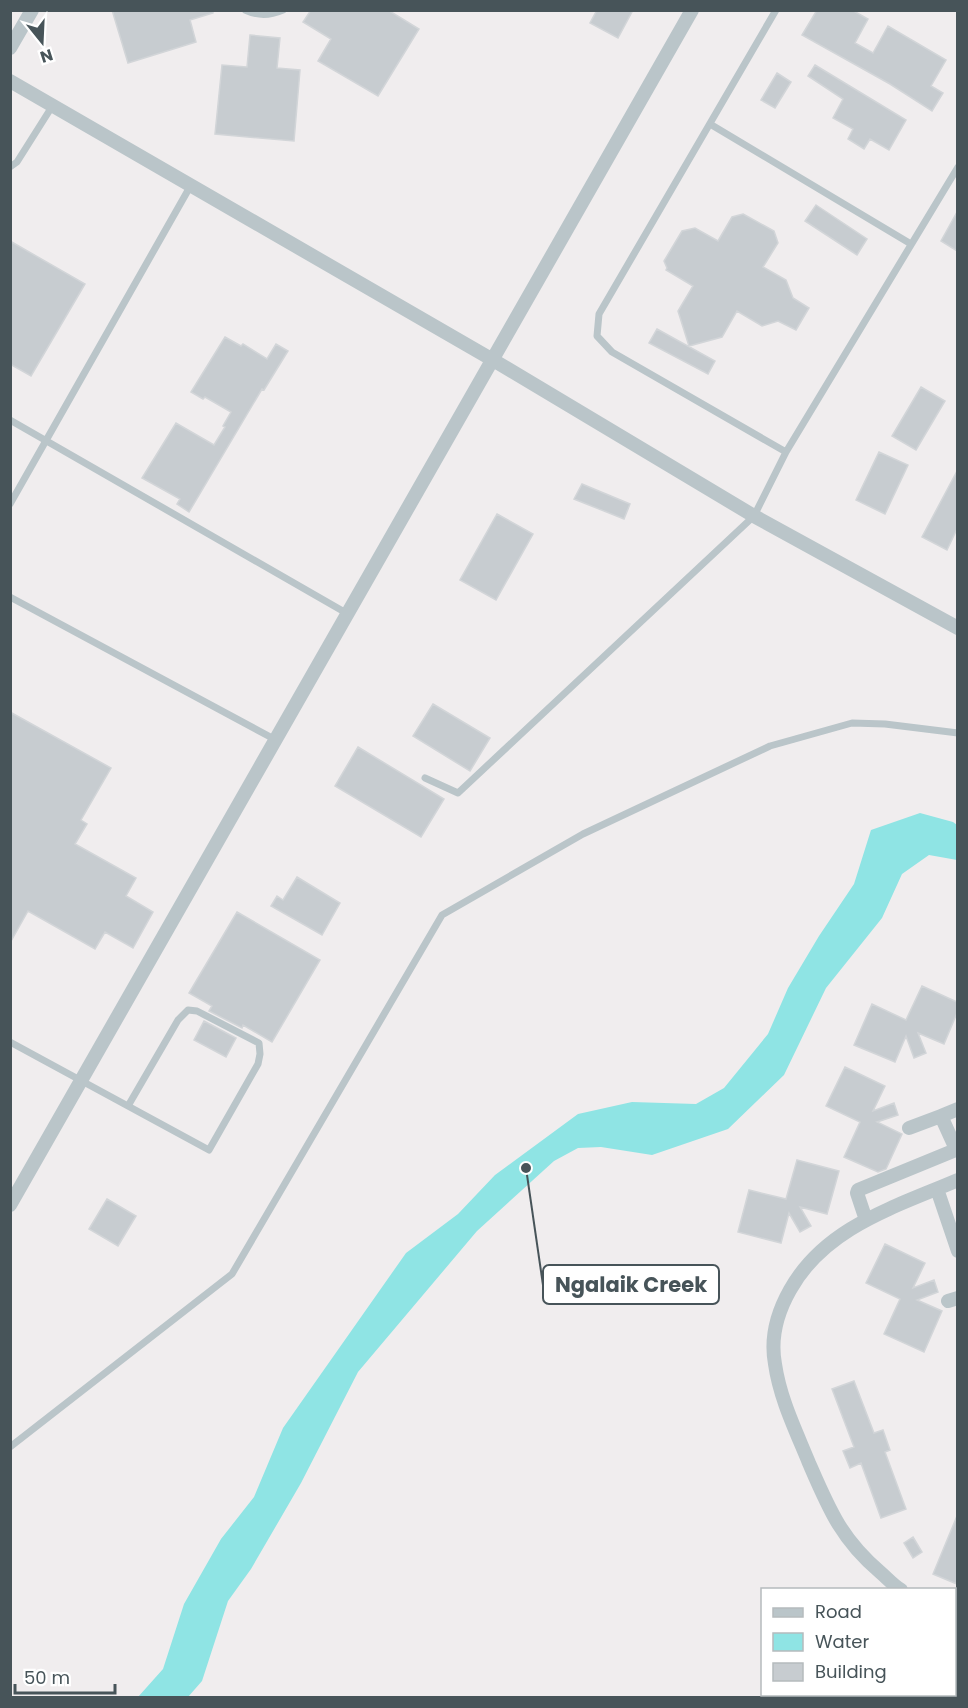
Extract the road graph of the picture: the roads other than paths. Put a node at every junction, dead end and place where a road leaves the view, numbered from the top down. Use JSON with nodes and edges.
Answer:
{"nodes":[{"id":1,"x":32,"y":10,"type":"edge"},
{"id":2,"x":244,"y":10,"type":"edge"},
{"id":3,"x":283,"y":10,"type":"edge"},
{"id":4,"x":692,"y":10,"type":"edge"},
{"id":5,"x":776,"y":10,"type":"edge"},
{"id":6,"x":10,"y":48,"type":"edge"},
{"id":7,"x":10,"y":81,"type":"edge"},
{"id":8,"x":53,"y":105,"type":"junction"},
{"id":9,"x":710,"y":124,"type":"junction"},
{"id":10,"x":10,"y":167,"type":"edge"},
{"id":11,"x":957,"y":167,"type":"edge"},
{"id":12,"x":191,"y":185,"type":"junction"},
{"id":13,"x":911,"y":244,"type":"junction"},
{"id":14,"x":493,"y":360,"type":"junction"},
{"id":15,"x":10,"y":420,"type":"edge"},
{"id":16,"x":46,"y":441,"type":"junction"},
{"id":17,"x":786,"y":452,"type":"junction"},
{"id":18,"x":10,"y":504,"type":"edge"},
{"id":19,"x":754,"y":516,"type":"junction"},
{"id":20,"x":11,"y":598,"type":"edge"},
{"id":21,"x":348,"y":614,"type":"junction"},
{"id":22,"x":957,"y":628,"type":"edge"},
{"id":23,"x":957,"y":733,"type":"edge"},
{"id":24,"x":276,"y":740,"type":"junction"},
{"id":25,"x":425,"y":778,"type":"dead end"},
{"id":26,"x":10,"y":1042,"type":"edge"},
{"id":27,"x":82,"y":1080,"type":"junction"},
{"id":28,"x":128,"y":1106,"type":"junction"},
{"id":29,"x":957,"y":1109,"type":"edge"},
{"id":30,"x":941,"y":1116,"type":"junction"},
{"id":31,"x":909,"y":1128,"type":"dead end"},
{"id":32,"x":957,"y":1149,"type":"edge"},
{"id":33,"x":957,"y":1180,"type":"edge"},
{"id":34,"x":937,"y":1189,"type":"junction"},
{"id":35,"x":10,"y":1205,"type":"edge"},
{"id":36,"x":866,"y":1220,"type":"junction"},
{"id":37,"x":957,"y":1251,"type":"edge"},
{"id":38,"x":10,"y":1447,"type":"edge"},
{"id":39,"x":899,"y":1588,"type":"edge"}],
"edges":[{"from":1,"to":6,"type":"street"},
{"from":2,"to":3,"type":"lane"},
{"from":4,"to":14,"type":"street"},
{"from":5,"to":9,"type":"lane"},
{"from":7,"to":8,"type":"street"},
{"from":8,"to":10,"type":"lane"},
{"from":8,"to":12,"type":"street"},
{"from":9,"to":13,"type":"lane"},
{"from":9,"to":17,"type":"lane"},
{"from":11,"to":13,"type":"lane"},
{"from":12,"to":14,"type":"street"},
{"from":12,"to":16,"type":"lane"},
{"from":13,"to":17,"type":"lane"},
{"from":14,"to":19,"type":"street"},
{"from":14,"to":21,"type":"street"},
{"from":15,"to":16,"type":"lane"},
{"from":16,"to":18,"type":"lane"},
{"from":16,"to":21,"type":"lane"},
{"from":17,"to":19,"type":"lane"},
{"from":19,"to":22,"type":"street"},
{"from":19,"to":25,"type":"lane"},
{"from":20,"to":24,"type":"lane"},
{"from":21,"to":24,"type":"street"},
{"from":23,"to":38,"type":"lane"},
{"from":24,"to":27,"type":"street"},
{"from":26,"to":27,"type":"lane"},
{"from":27,"to":28,"type":"lane"},
{"from":27,"to":35,"type":"street"},
{"from":28,"to":28,"type":"lane"},
{"from":29,"to":30,"type":"street"},
{"from":30,"to":31,"type":"street"},
{"from":30,"to":32,"type":"street"},
{"from":32,"to":36,"type":"street"},
{"from":33,"to":34,"type":"street"},
{"from":34,"to":36,"type":"street"},
{"from":34,"to":37,"type":"street"},
{"from":36,"to":39,"type":"street"}]}
